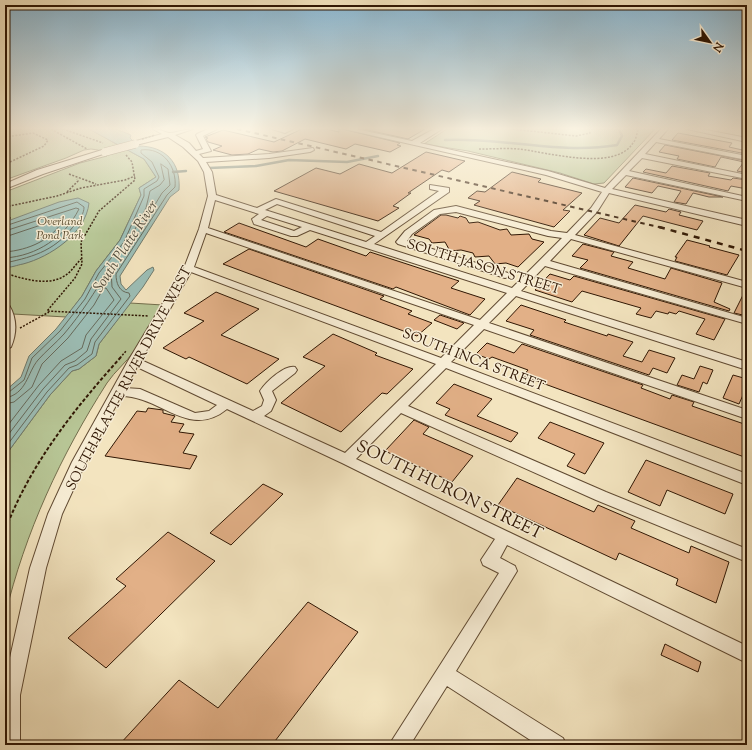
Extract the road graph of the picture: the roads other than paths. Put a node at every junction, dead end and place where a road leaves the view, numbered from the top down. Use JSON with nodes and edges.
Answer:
{"nodes":[{"id":1,"x":66,"y":164,"type":"edge"},
{"id":2,"x":202,"y":164,"type":"edge"},
{"id":3,"x":510,"y":164,"type":"edge"},
{"id":4,"x":631,"y":164,"type":"edge"},
{"id":5,"x":683,"y":164,"type":"edge"},
{"id":6,"x":624,"y":172,"type":"junction"},
{"id":7,"x":747,"y":177,"type":"edge"},
{"id":8,"x":5,"y":187,"type":"edge"},
{"id":9,"x":433,"y":187,"type":"dead end"},
{"id":10,"x":606,"y":191,"type":"junction"},
{"id":11,"x":212,"y":196,"type":"junction"},
{"id":12,"x":747,"y":199,"type":"edge"},
{"id":13,"x":261,"y":212,"type":"junction"},
{"id":14,"x":747,"y":223,"type":"edge"},
{"id":15,"x":203,"y":229,"type":"junction"},
{"id":16,"x":382,"y":235,"type":"junction"},
{"id":17,"x":569,"y":236,"type":"junction"},
{"id":18,"x":367,"y":245,"type":"junction"},
{"id":19,"x":546,"y":259,"type":"junction"},
{"id":20,"x":474,"y":265,"type":"junction"},
{"id":21,"x":580,"y":265,"type":"dead end"},
{"id":22,"x":188,"y":268,"type":"junction"},
{"id":23,"x":463,"y":275,"type":"junction"},
{"id":24,"x":505,"y":275,"type":"dead end"},
{"id":25,"x":747,"y":285,"type":"edge"},
{"id":26,"x":514,"y":291,"type":"junction"},
{"id":27,"x":5,"y":307,"type":"edge"},
{"id":28,"x":747,"y":321,"type":"edge"},
{"id":29,"x":481,"y":324,"type":"junction"},
{"id":30,"x":5,"y":347,"type":"edge"},
{"id":31,"x":131,"y":355,"type":"junction"},
{"id":32,"x":442,"y":362,"type":"junction"},
{"id":33,"x":747,"y":366,"type":"edge"},
{"id":34,"x":292,"y":370,"type":"dead end"},
{"id":35,"x":118,"y":392,"type":"junction"},
{"id":36,"x":226,"y":404,"type":"junction"},
{"id":37,"x":399,"y":407,"type":"junction"},
{"id":38,"x":747,"y":416,"type":"edge"},
{"id":39,"x":254,"y":417,"type":"junction"},
{"id":40,"x":347,"y":460,"type":"junction"},
{"id":41,"x":747,"y":480,"type":"edge"},
{"id":42,"x":504,"y":536,"type":"junction"},
{"id":43,"x":747,"y":556,"type":"edge"},
{"id":44,"x":747,"y":654,"type":"edge"},
{"id":45,"x":444,"y":674,"type":"junction"},
{"id":46,"x":10,"y":745,"type":"edge"},
{"id":47,"x":399,"y":745,"type":"edge"},
{"id":48,"x":556,"y":745,"type":"edge"}],
"edges":[{"from":1,"to":8,"type":"street","bridge":true},
{"from":2,"to":11,"type":"street","name":"SOUTH PLATTE RIVER DRIVE WEST"},
{"from":3,"to":10,"type":"street"},
{"from":4,"to":6,"type":"street"},
{"from":5,"to":7,"type":"street"},
{"from":6,"to":10,"type":"street"},
{"from":6,"to":12,"type":"street"},
{"from":9,"to":16,"type":"street"},
{"from":10,"to":14,"type":"street"},
{"from":10,"to":17,"type":"street"},
{"from":11,"to":13,"type":"street"},
{"from":11,"to":15,"type":"street","name":"SOUTH PLATTE RIVER DRIVE WEST"},
{"from":13,"to":16,"type":"street"},
{"from":13,"to":18,"type":"street","name":"SOUTH JASON STREET"},
{"from":15,"to":22,"type":"street","name":"SOUTH PLATTE RIVER DRIVE WEST"},
{"from":15,"to":29,"type":"street"},
{"from":16,"to":18,"type":"street"},
{"from":17,"to":19,"type":"street"},
{"from":17,"to":20,"type":"street"},
{"from":17,"to":25,"type":"street"},
{"from":18,"to":23,"type":"street","name":"SOUTH JASON STREET"},
{"from":19,"to":21,"type":"street"},
{"from":19,"to":26,"type":"street"},
{"from":19,"to":28,"type":"street"},
{"from":20,"to":23,"type":"street"},
{"from":20,"to":24,"type":"street"},
{"from":22,"to":31,"type":"street","name":"SOUTH PLATTE RIVER DRIVE WEST"},
{"from":22,"to":32,"type":"street","name":"SOUTH INCA STREET"},
{"from":23,"to":26,"type":"street","name":"SOUTH JASON STREET"},
{"from":26,"to":29,"type":"street"},
{"from":26,"to":33,"type":"street","name":"SOUTH JASON STREET"},
{"from":27,"to":30,"type":"street"},
{"from":29,"to":32,"type":"street"},
{"from":29,"to":38,"type":"street"},
{"from":31,"to":35,"type":"street","name":"SOUTH PLATTE RIVER DRIVE WEST"},
{"from":31,"to":36,"type":"street","name":"SOUTH HURON STREET"},
{"from":32,"to":37,"type":"street"},
{"from":32,"to":41,"type":"street","name":"SOUTH INCA STREET"},
{"from":34,"to":39,"type":"street"},
{"from":35,"to":36,"type":"street"},
{"from":35,"to":46,"type":"street","name":"SOUTH PLATTE RIVER DRIVE WEST"},
{"from":36,"to":39,"type":"street","name":"SOUTH HURON STREET"},
{"from":37,"to":40,"type":"street"},
{"from":37,"to":43,"type":"street"},
{"from":39,"to":40,"type":"street","name":"SOUTH HURON STREET"},
{"from":40,"to":42,"type":"street","name":"SOUTH HURON STREET"},
{"from":42,"to":44,"type":"street","name":"SOUTH HURON STREET"},
{"from":42,"to":45,"type":"street"},
{"from":45,"to":47,"type":"street"},
{"from":45,"to":48,"type":"street"}]}
